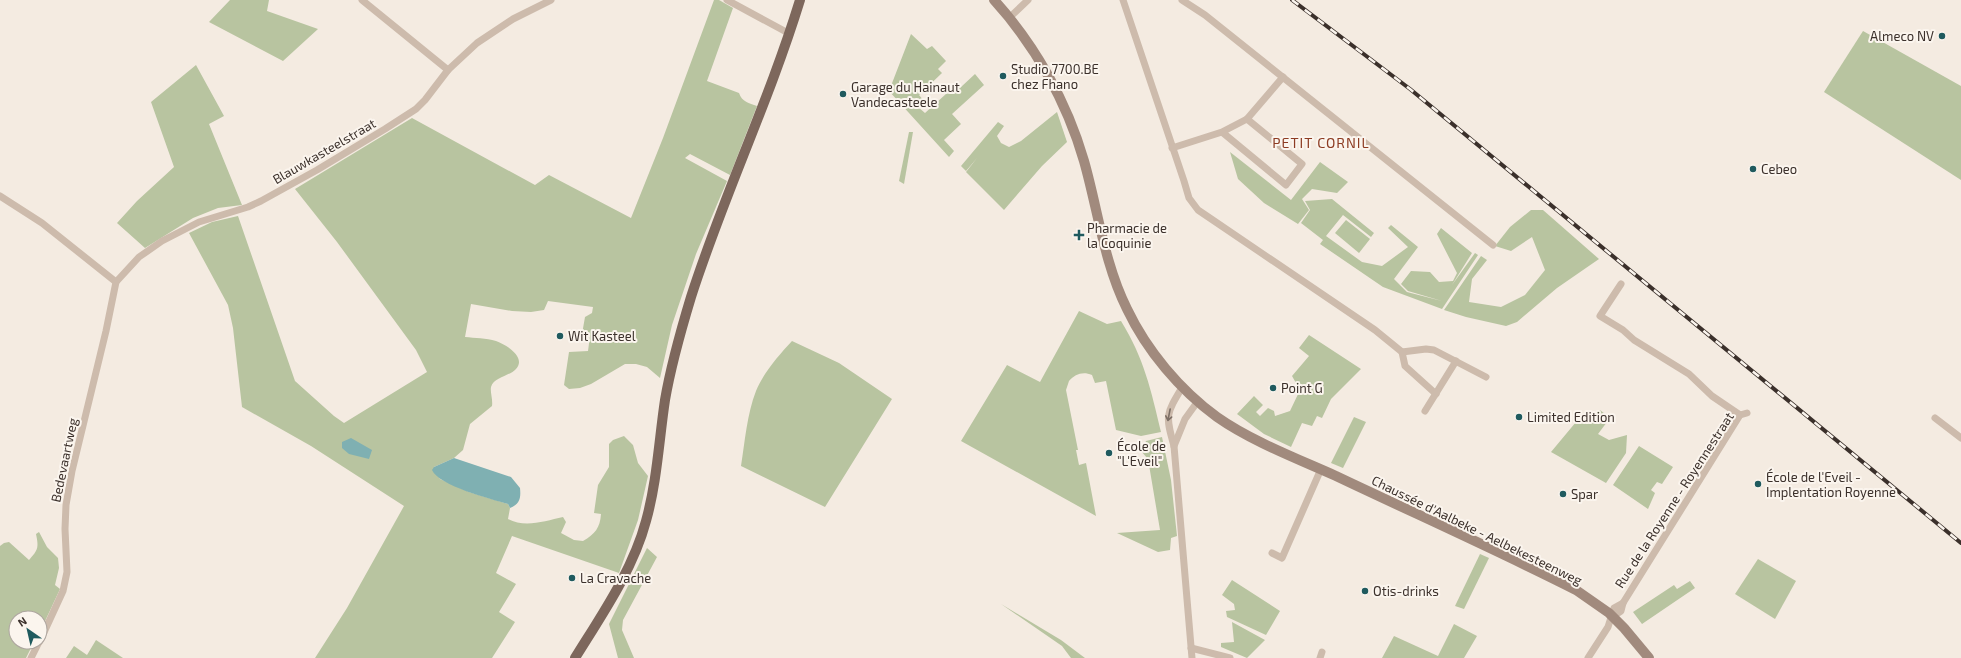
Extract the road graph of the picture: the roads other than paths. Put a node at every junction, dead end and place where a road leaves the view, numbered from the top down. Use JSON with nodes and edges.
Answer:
{"nodes":[{"id":1,"x":362,"y":0,"type":"edge"},
{"id":2,"x":552,"y":0,"type":"edge"},
{"id":3,"x":727,"y":0,"type":"edge"},
{"id":4,"x":800,"y":0,"type":"edge"},
{"id":5,"x":994,"y":0,"type":"edge"},
{"id":6,"x":1028,"y":0,"type":"edge"},
{"id":7,"x":1123,"y":0,"type":"edge"},
{"id":8,"x":1182,"y":0,"type":"edge"},
{"id":9,"x":1009,"y":18,"type":"junction"},
{"id":10,"x":790,"y":34,"type":"junction"},
{"id":11,"x":448,"y":70,"type":"junction"},
{"id":12,"x":1283,"y":77,"type":"junction"},
{"id":13,"x":1247,"y":119,"type":"junction"},
{"id":14,"x":1222,"y":132,"type":"junction"},
{"id":15,"x":1172,"y":148,"type":"junction"},
{"id":16,"x":0,"y":196,"type":"edge"},
{"id":17,"x":1493,"y":245,"type":"dead end"},
{"id":18,"x":116,"y":282,"type":"junction"},
{"id":19,"x":1620,"y":284,"type":"dead end"},
{"id":20,"x":1402,"y":352,"type":"junction"},
{"id":21,"x":1456,"y":361,"type":"junction"},
{"id":22,"x":1486,"y":377,"type":"dead end"},
{"id":23,"x":1184,"y":386,"type":"junction"},
{"id":24,"x":1436,"y":394,"type":"junction"},
{"id":25,"x":1198,"y":401,"type":"junction"},
{"id":26,"x":1425,"y":411,"type":"dead end"},
{"id":27,"x":1935,"y":418,"type":"dead end"},
{"id":28,"x":1961,"y":438,"type":"edge"},
{"id":29,"x":1174,"y":446,"type":"junction"},
{"id":30,"x":1321,"y":470,"type":"junction"},
{"id":31,"x":1272,"y":553,"type":"dead end"},
{"id":32,"x":1612,"y":617,"type":"junction"},
{"id":33,"x":48,"y":624,"type":"edge"},
{"id":34,"x":1191,"y":648,"type":"junction"},
{"id":35,"x":575,"y":658,"type":"edge"},
{"id":36,"x":1192,"y":658,"type":"edge"},
{"id":37,"x":1230,"y":658,"type":"edge"},
{"id":38,"x":1588,"y":658,"type":"edge"},
{"id":39,"x":1649,"y":658,"type":"edge"}],
"edges":[{"from":1,"to":11,"type":"street"},
{"from":2,"to":11,"type":"street","name":"Blauwkasteelstraat"},
{"from":3,"to":10,"type":"street"},
{"from":4,"to":10,"type":"main road"},
{"from":5,"to":9,"type":"main road","name":"Chaussée d'Aalbeke - Aelbekesteenweg"},
{"from":6,"to":9,"type":"street"},
{"from":7,"to":15,"type":"street"},
{"from":8,"to":12,"type":"street"},
{"from":9,"to":23,"type":"main road","name":"Chaussée d'Aalbeke - Aelbekesteenweg"},
{"from":10,"to":35,"type":"main road"},
{"from":11,"to":18,"type":"street","name":"Blauwkasteelstraat"},
{"from":12,"to":13,"type":"street"},
{"from":12,"to":17,"type":"street"},
{"from":13,"to":14,"type":"street"},
{"from":13,"to":14,"type":"street"},
{"from":14,"to":15,"type":"street"},
{"from":15,"to":20,"type":"street"},
{"from":16,"to":18,"type":"street"},
{"from":18,"to":33,"type":"street","name":"Bedevaartweg"},
{"from":19,"to":32,"type":"street","name":"Rue de la Royenne - Royennestraat"},
{"from":20,"to":21,"type":"street"},
{"from":20,"to":24,"type":"street"},
{"from":21,"to":22,"type":"street"},
{"from":21,"to":24,"type":"street"},
{"from":23,"to":25,"type":"main road","name":"Chaussée d'Aalbeke - Aelbekesteenweg"},
{"from":23,"to":29,"type":"street","one_way":true},
{"from":24,"to":26,"type":"street"},
{"from":25,"to":29,"type":"street"},
{"from":25,"to":30,"type":"main road","name":"Chaussée d'Aalbeke - Aelbekesteenweg"},
{"from":27,"to":28,"type":"street"},
{"from":29,"to":34,"type":"street"},
{"from":30,"to":31,"type":"street"},
{"from":30,"to":32,"type":"main road","name":"Chaussée d'Aalbeke - Aelbekesteenweg"},
{"from":32,"to":38,"type":"street","name":"Rue de la Royenne - Royennestraat"},
{"from":32,"to":39,"type":"main road","name":"Chaussée d'Aalbeke - Aelbekesteenweg"},
{"from":34,"to":36,"type":"street"},
{"from":34,"to":37,"type":"street"}]}
